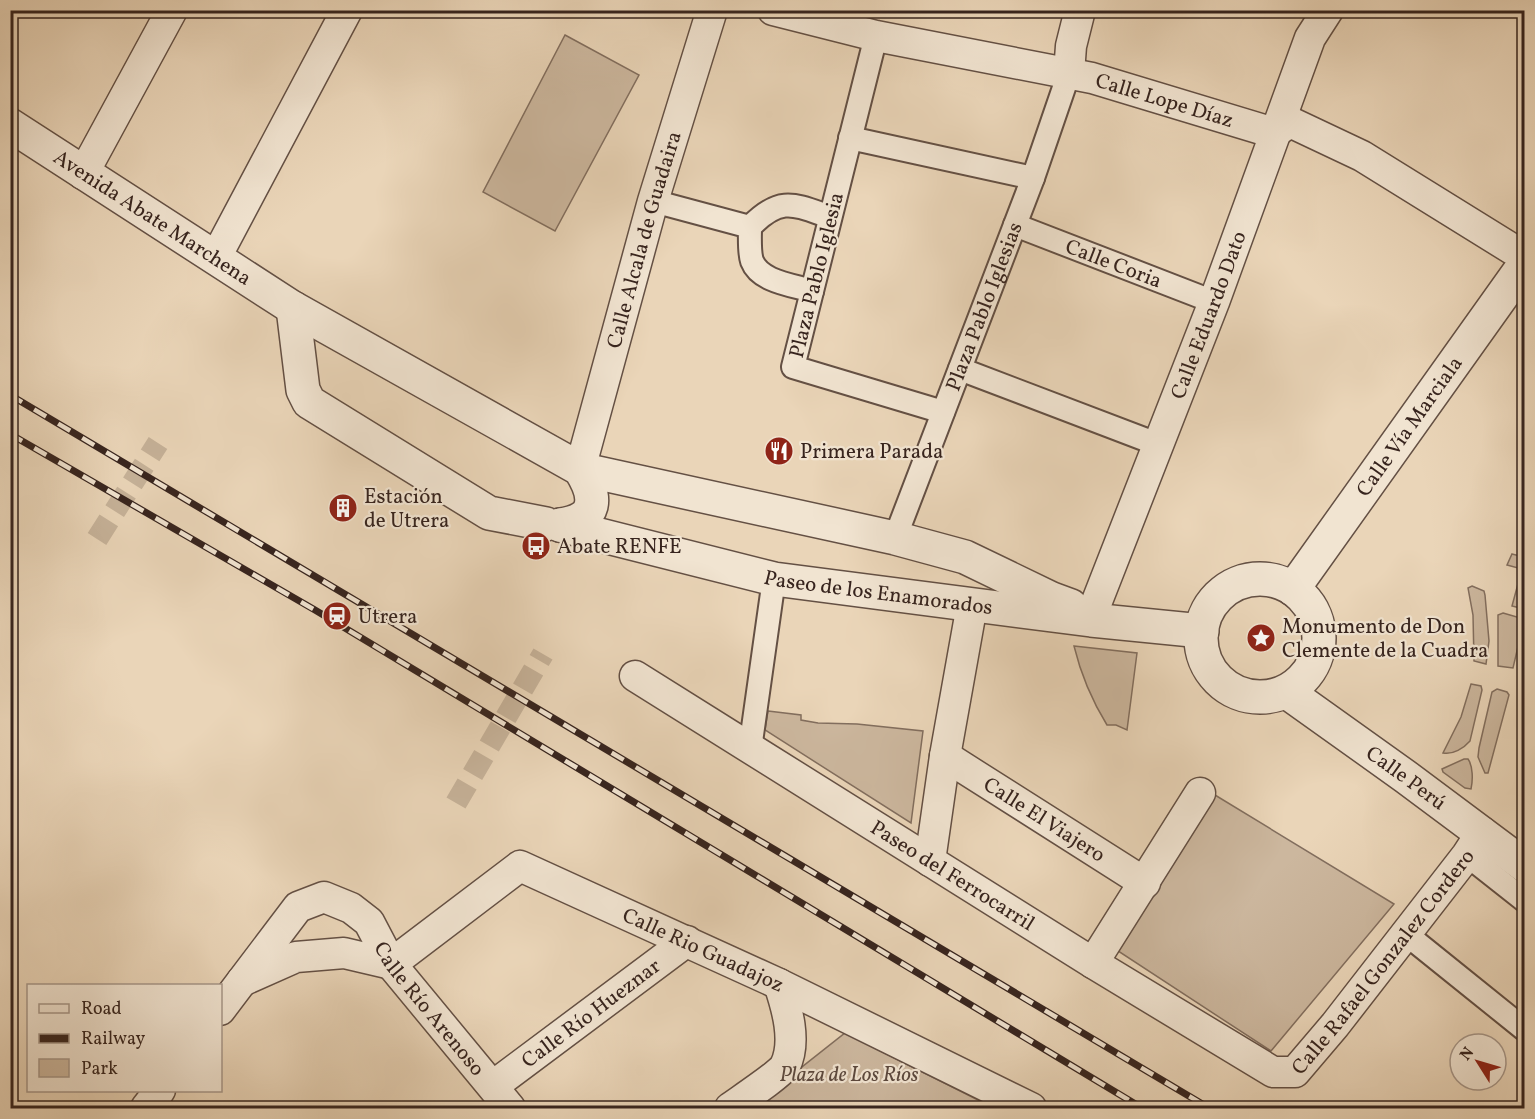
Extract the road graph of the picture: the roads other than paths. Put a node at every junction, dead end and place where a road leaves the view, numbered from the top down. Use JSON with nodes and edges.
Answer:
{"nodes":[{"id":1,"x":172,"y":10,"type":"edge"},
{"id":2,"x":346,"y":10,"type":"edge"},
{"id":3,"x":712,"y":10,"type":"edge"},
{"id":4,"x":773,"y":10,"type":"edge"},
{"id":5,"x":1080,"y":10,"type":"edge"},
{"id":6,"x":1328,"y":10,"type":"edge"},
{"id":7,"x":879,"y":23,"type":"edge"},
{"id":8,"x":1069,"y":73,"type":"junction"},
{"id":9,"x":10,"y":125,"type":"edge"},
{"id":10,"x":1274,"y":133,"type":"junction"},
{"id":11,"x":850,"y":138,"type":"junction"},
{"id":12,"x":83,"y":174,"type":"junction"},
{"id":13,"x":1033,"y":178,"type":"junction"},
{"id":14,"x":653,"y":201,"type":"junction"},
{"id":15,"x":830,"y":217,"type":"junction"},
{"id":16,"x":1015,"y":225,"type":"junction"},
{"id":17,"x":750,"y":227,"type":"junction"},
{"id":18,"x":1524,"y":252,"type":"edge"},
{"id":19,"x":216,"y":257,"type":"junction"},
{"id":20,"x":1524,"y":265,"type":"edge"},
{"id":21,"x":812,"y":291,"type":"junction"},
{"id":22,"x":1214,"y":302,"type":"junction"},
{"id":23,"x":293,"y":308,"type":"junction"},
{"id":24,"x":352,"y":343,"type":"junction"},
{"id":25,"x":301,"y":364,"type":"junction"},
{"id":26,"x":960,"y":369,"type":"junction"},
{"id":27,"x":943,"y":412,"type":"junction"},
{"id":28,"x":1157,"y":444,"type":"junction"},
{"id":29,"x":580,"y":469,"type":"junction"},
{"id":30,"x":553,"y":525,"type":"junction"},
{"id":31,"x":895,"y":538,"type":"junction"},
{"id":32,"x":774,"y":579,"type":"junction"},
{"id":33,"x":1293,"y":589,"type":"junction"},
{"id":34,"x":972,"y":605,"type":"junction"},
{"id":35,"x":1092,"y":617,"type":"junction"},
{"id":36,"x":1203,"y":628,"type":"junction"},
{"id":37,"x":635,"y":676,"type":"dead end"},
{"id":38,"x":1287,"y":692,"type":"junction"},
{"id":39,"x":750,"y":749,"type":"junction"},
{"id":40,"x":945,"y":756,"type":"junction"},
{"id":41,"x":1200,"y":793,"type":"dead end"},
{"id":42,"x":1474,"y":844,"type":"junction"},
{"id":43,"x":930,"y":861,"type":"junction"},
{"id":44,"x":1524,"y":865,"type":"edge"},
{"id":45,"x":1145,"y":883,"type":"junction"},
{"id":46,"x":1524,"y":900,"type":"edge"},
{"id":47,"x":1406,"y":934,"type":"junction"},
{"id":48,"x":687,"y":941,"type":"junction"},
{"id":49,"x":1093,"y":963,"type":"junction"},
{"id":50,"x":391,"y":964,"type":"junction"},
{"id":51,"x":242,"y":981,"type":"junction"},
{"id":52,"x":779,"y":984,"type":"junction"},
{"id":53,"x":222,"y":1007,"type":"edge"},
{"id":54,"x":1524,"y":1029,"type":"edge"},
{"id":55,"x":1273,"y":1072,"type":"joint"},
{"id":56,"x":158,"y":1092,"type":"edge"},
{"id":57,"x":498,"y":1100,"type":"edge"},
{"id":58,"x":146,"y":1108,"type":"edge"},
{"id":59,"x":730,"y":1108,"type":"edge"},
{"id":60,"x":1031,"y":1108,"type":"edge"}],
"edges":[{"from":1,"to":12,"type":"street"},
{"from":2,"to":19,"type":"street"},
{"from":3,"to":14,"type":"street","name":"Calle Alcala de Guadaira"},
{"from":4,"to":7,"type":"street","name":"Calle Lope Díaz"},
{"from":5,"to":8,"type":"street"},
{"from":6,"to":10,"type":"street","name":"Calle Eduardo Dato"},
{"from":7,"to":8,"type":"street","name":"Calle Lope Díaz"},
{"from":7,"to":11,"type":"street","name":"Plaza Pablo Iglesia"},
{"from":8,"to":10,"type":"street","name":"Calle Lope Díaz"},
{"from":8,"to":13,"type":"street","name":"Plaza Pablo Iglesias"},
{"from":9,"to":12,"type":"street","name":"Avenida Abate Marchena"},
{"from":10,"to":18,"type":"street"},
{"from":10,"to":22,"type":"street","name":"Calle Eduardo Dato"},
{"from":11,"to":13,"type":"street"},
{"from":11,"to":15,"type":"street","name":"Plaza Pablo Iglesia"},
{"from":12,"to":19,"type":"street","name":"Avenida Abate Marchena"},
{"from":13,"to":16,"type":"street","name":"Plaza Pablo Iglesias"},
{"from":14,"to":17,"type":"street"},
{"from":14,"to":29,"type":"street","name":"Calle Alcala de Guadaira"},
{"from":15,"to":17,"type":"street"},
{"from":15,"to":21,"type":"street","name":"Plaza Pablo Iglesia"},
{"from":16,"to":22,"type":"street","name":"Calle Coria"},
{"from":16,"to":26,"type":"street","name":"Plaza Pablo Iglesias"},
{"from":17,"to":21,"type":"street"},
{"from":19,"to":23,"type":"street","name":"Avenida Abate Marchena"},
{"from":20,"to":33,"type":"street","name":"Calle Vía Marciala"},
{"from":21,"to":27,"type":"street","name":"Plaza Pablo Iglesia"},
{"from":22,"to":28,"type":"street","name":"Calle Eduardo Dato"},
{"from":23,"to":24,"type":"street","name":"Avenida Abate Marchena"},
{"from":23,"to":25,"type":"street","name":"Paseo de los Enamorados"},
{"from":24,"to":25,"type":"street"},
{"from":24,"to":29,"type":"street","name":"Paseo de los Enamorados"},
{"from":25,"to":30,"type":"street","name":"Paseo de los Enamorados"},
{"from":26,"to":27,"type":"street","name":"Plaza Pablo Iglesias"},
{"from":26,"to":28,"type":"street"},
{"from":27,"to":31,"type":"street","name":"Plaza Pablo Iglesias"},
{"from":28,"to":35,"type":"street","name":"Calle Eduardo Dato"},
{"from":29,"to":30,"type":"street"},
{"from":29,"to":31,"type":"street","name":"Paseo de los Enamorados"},
{"from":30,"to":32,"type":"street","name":"Paseo de los Enamorados"},
{"from":31,"to":35,"type":"street","name":"Paseo de los Enamorados"},
{"from":32,"to":34,"type":"street","name":"Paseo de los Enamorados"},
{"from":32,"to":39,"type":"street"},
{"from":33,"to":36,"type":"street"},
{"from":33,"to":38,"type":"street"},
{"from":34,"to":35,"type":"street","name":"Paseo de los Enamorados"},
{"from":34,"to":40,"type":"street"},
{"from":35,"to":36,"type":"street","name":"Paseo de los Enamorados"},
{"from":36,"to":38,"type":"street"},
{"from":37,"to":39,"type":"street","name":"Paseo del Ferrocarril"},
{"from":38,"to":42,"type":"street","name":"Calle Perú"},
{"from":39,"to":43,"type":"street","name":"Paseo del Ferrocarril"},
{"from":40,"to":43,"type":"street"},
{"from":40,"to":45,"type":"street","name":"Calle El Viajero"},
{"from":41,"to":45,"type":"street"},
{"from":42,"to":44,"type":"street","name":"Calle Perú"},
{"from":42,"to":46,"type":"street"},
{"from":42,"to":47,"type":"street","name":"Calle Rafael Gonzalez Cordero"},
{"from":43,"to":49,"type":"street","name":"Paseo del Ferrocarril"},
{"from":45,"to":49,"type":"street"},
{"from":47,"to":54,"type":"street"},
{"from":47,"to":55,"type":"street","name":"Calle Rafael Gonzalez Cordero"},
{"from":48,"to":50,"type":"street","name":"Calle Rio Guadajoz"},
{"from":48,"to":52,"type":"street","name":"Calle Rio Guadajoz"},
{"from":48,"to":57,"type":"street","name":"Calle Río Hueznar"},
{"from":49,"to":55,"type":"street","name":"Paseo del Ferrocarril"},
{"from":50,"to":51,"type":"street"},
{"from":50,"to":51,"type":"street","name":"Calle Río Arenoso"},
{"from":50,"to":57,"type":"street","name":"Calle Río Arenoso"},
{"from":51,"to":53,"type":"street"},
{"from":52,"to":59,"type":"street"},
{"from":52,"to":60,"type":"street","name":"Calle Rio Guadajoz"},
{"from":56,"to":58,"type":"street"}]}
